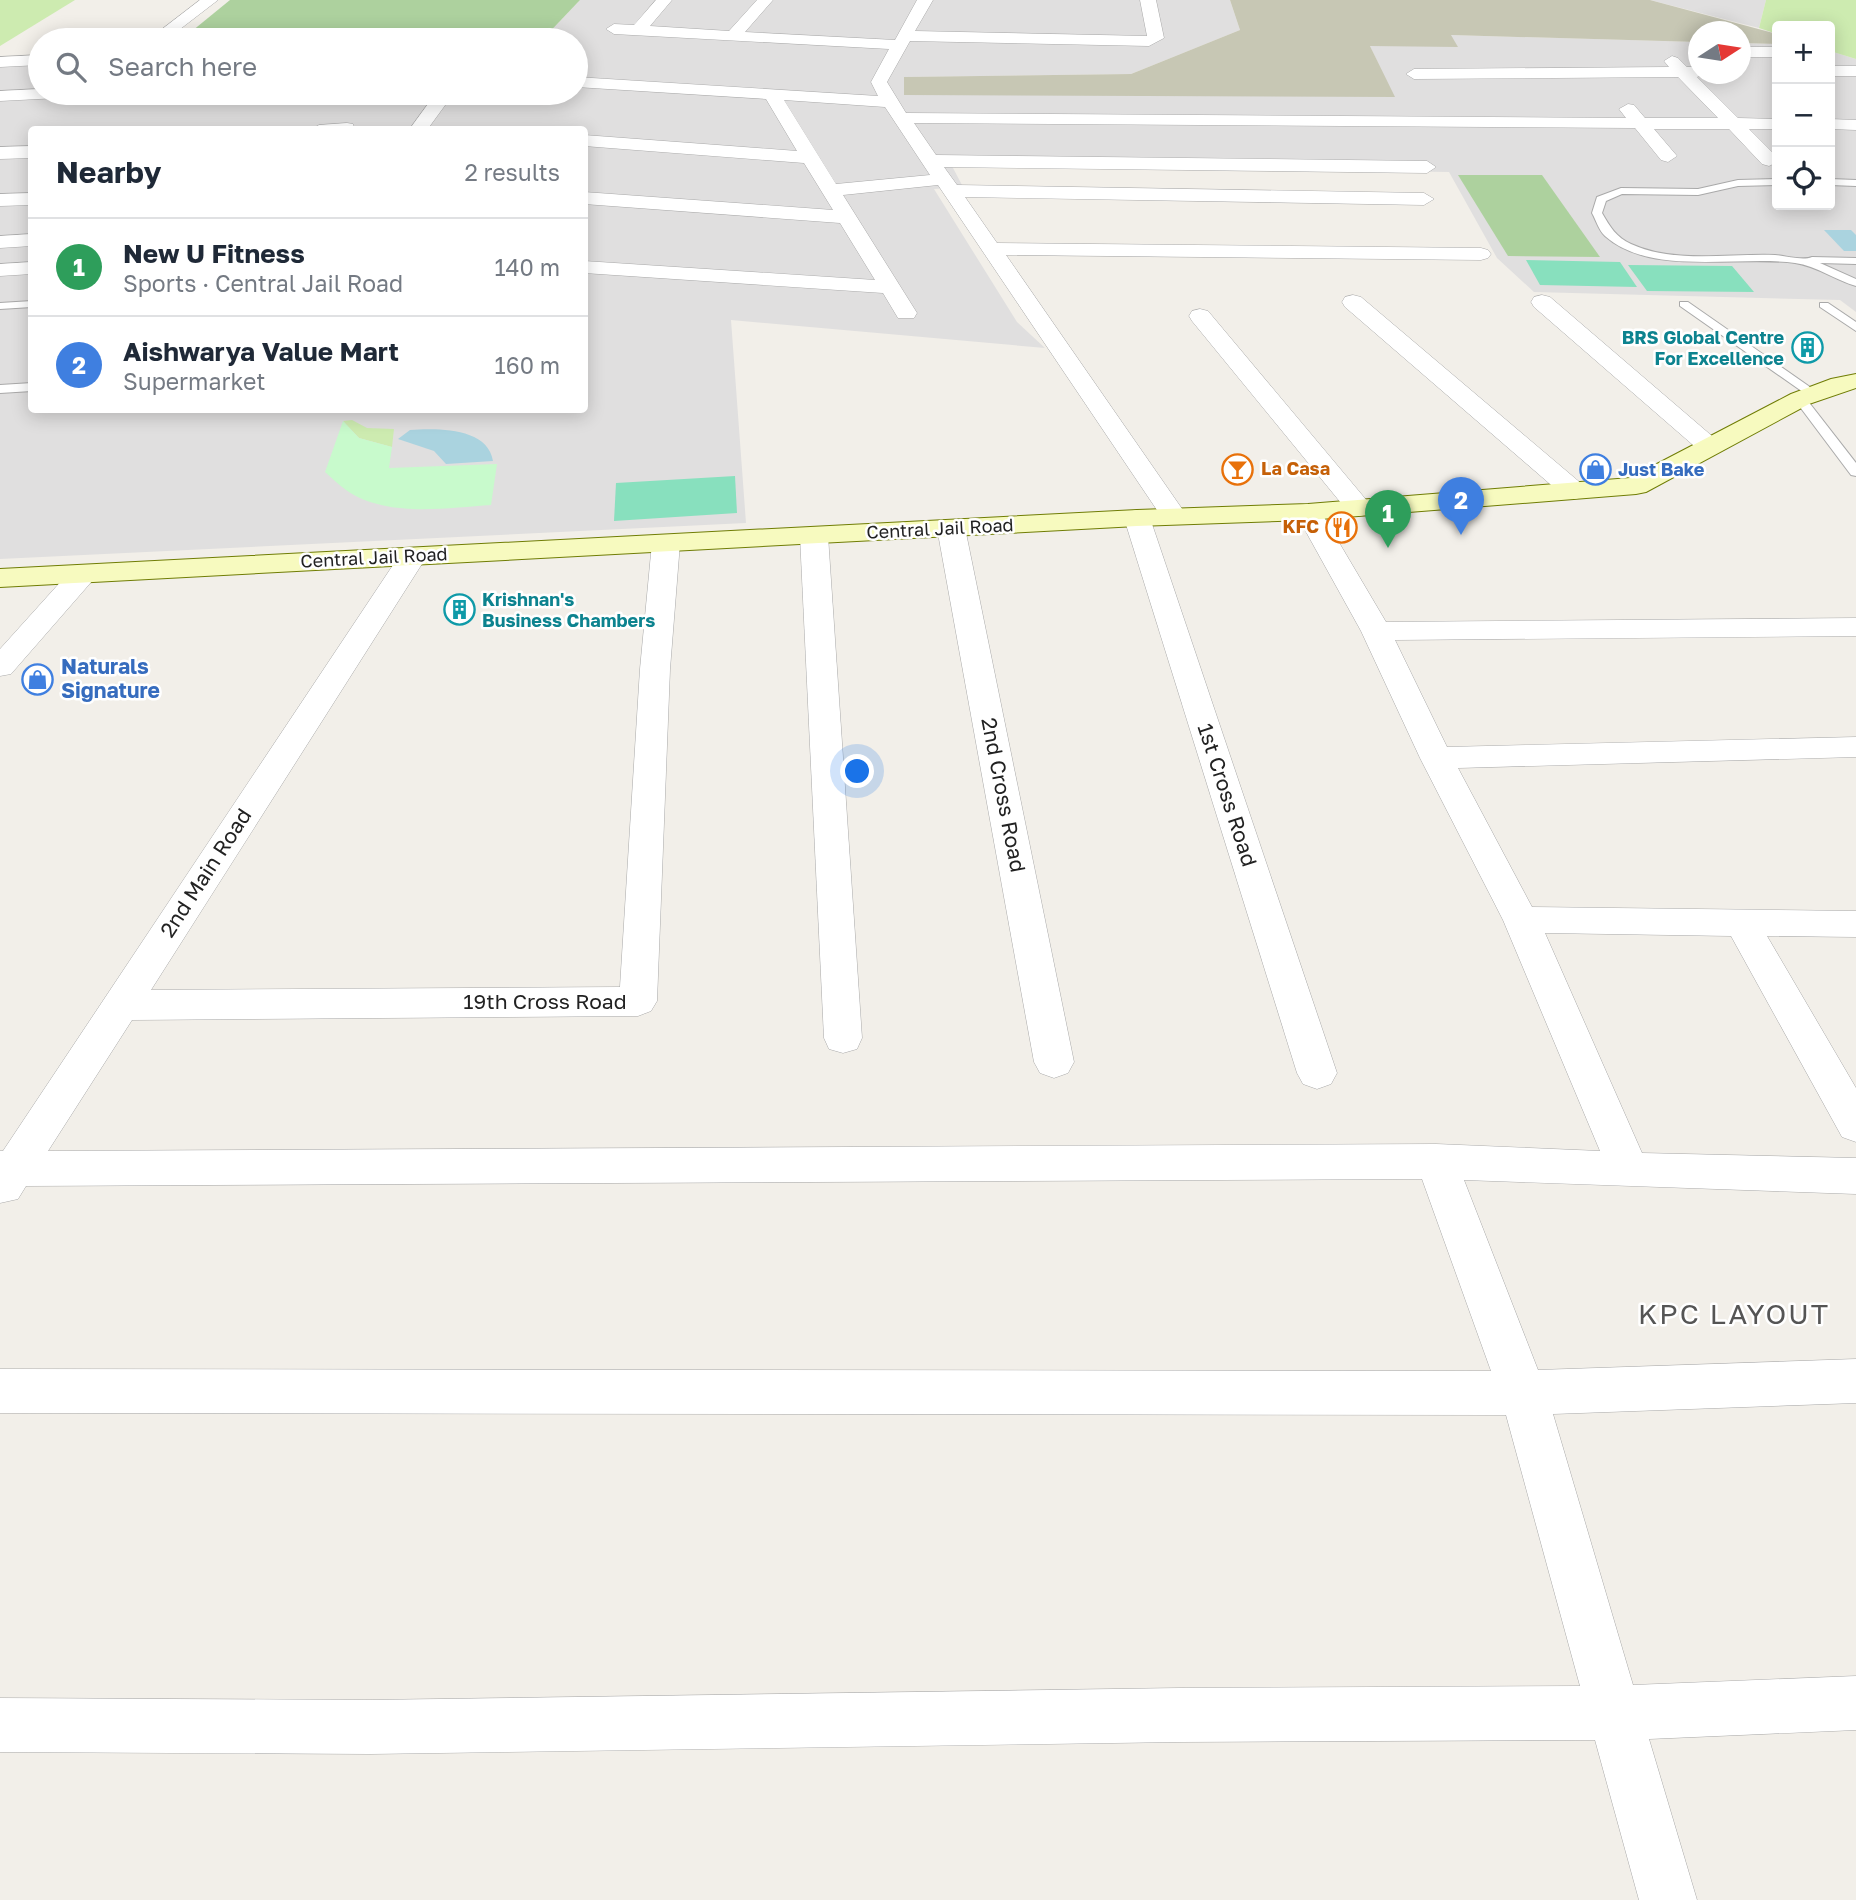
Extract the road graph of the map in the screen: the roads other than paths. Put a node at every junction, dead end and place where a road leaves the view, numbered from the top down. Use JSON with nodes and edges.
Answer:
{"nodes":[{"id":1,"x":210,"y":0,"type":"edge"},
{"id":2,"x":664,"y":0,"type":"edge"},
{"id":3,"x":765,"y":0,"type":"edge"},
{"id":4,"x":925,"y":0,"type":"edge"},
{"id":5,"x":1148,"y":0,"type":"edge"},
{"id":6,"x":172,"y":28,"type":"edge"},
{"id":7,"x":614,"y":29,"type":"dead end"},
{"id":8,"x":639,"y":30,"type":"junction"},
{"id":9,"x":733,"y":36,"type":"junction"},
{"id":10,"x":901,"y":41,"type":"junction"},
{"id":11,"x":1751,"y":52,"type":"edge"},
{"id":12,"x":1772,"y":52,"type":"edge"},
{"id":13,"x":1687,"y":53,"type":"dead end"},
{"id":14,"x":28,"y":61,"type":"edge"},
{"id":15,"x":0,"y":62,"type":"edge"},
{"id":16,"x":1688,"y":69,"type":"edge"},
{"id":17,"x":1835,"y":71,"type":"edge"},
{"id":18,"x":1856,"y":71,"type":"edge"},
{"id":19,"x":1688,"y":72,"type":"edge"},
{"id":20,"x":1414,"y":75,"type":"dead end"},
{"id":21,"x":588,"y":83,"type":"edge"},
{"id":22,"x":1702,"y":84,"type":"edge"},
{"id":23,"x":28,"y":95,"type":"edge"},
{"id":24,"x":772,"y":95,"type":"junction"},
{"id":25,"x":0,"y":96,"type":"edge"},
{"id":26,"x":890,"y":102,"type":"junction"},
{"id":27,"x":435,"y":105,"type":"edge"},
{"id":28,"x":1633,"y":115,"type":"junction"},
{"id":29,"x":901,"y":118,"type":"junction"},
{"id":30,"x":1734,"y":124,"type":"junction"},
{"id":31,"x":1772,"y":124,"type":"edge"},
{"id":32,"x":1835,"y":124,"type":"edge"},
{"id":33,"x":1856,"y":125,"type":"edge"},
{"id":34,"x":420,"y":126,"type":"edge"},
{"id":35,"x":588,"y":140,"type":"edge"},
{"id":36,"x":28,"y":152,"type":"edge"},
{"id":37,"x":0,"y":153,"type":"edge"},
{"id":38,"x":1668,"y":156,"type":"dead end"},
{"id":39,"x":811,"y":158,"type":"junction"},
{"id":40,"x":1769,"y":160,"type":"dead end"},
{"id":41,"x":932,"y":161,"type":"junction"},
{"id":42,"x":1427,"y":167,"type":"dead end"},
{"id":43,"x":1772,"y":182,"type":"edge"},
{"id":44,"x":1835,"y":182,"type":"edge"},
{"id":45,"x":1856,"y":183,"type":"edge"},
{"id":46,"x":949,"y":185,"type":"junction"},
{"id":47,"x":830,"y":190,"type":"junction"},
{"id":48,"x":588,"y":198,"type":"edge"},
{"id":49,"x":28,"y":199,"type":"edge"},
{"id":50,"x":1424,"y":199,"type":"dead end"},
{"id":51,"x":0,"y":201,"type":"edge"},
{"id":52,"x":847,"y":217,"type":"junction"},
{"id":53,"x":16,"y":241,"type":"edge"},
{"id":54,"x":991,"y":248,"type":"junction"},
{"id":55,"x":1481,"y":254,"type":"dead end"},
{"id":56,"x":1796,"y":260,"type":"junction"},
{"id":57,"x":1856,"y":261,"type":"edge"},
{"id":58,"x":588,"y":267,"type":"edge"},
{"id":59,"x":0,"y":268,"type":"edge"},
{"id":60,"x":28,"y":268,"type":"edge"},
{"id":61,"x":1856,"y":282,"type":"edge"},
{"id":62,"x":890,"y":287,"type":"junction"},
{"id":63,"x":1353,"y":302,"type":"dead end"},
{"id":64,"x":1542,"y":302,"type":"dead end"},
{"id":65,"x":28,"y":304,"type":"edge"},
{"id":66,"x":1684,"y":304,"type":"dead end"},
{"id":67,"x":1824,"y":305,"type":"dead end"},
{"id":68,"x":0,"y":306,"type":"edge"},
{"id":69,"x":906,"y":313,"type":"dead end"},
{"id":70,"x":1200,"y":316,"type":"dead end"},
{"id":71,"x":1856,"y":327,"type":"edge"},
{"id":72,"x":1856,"y":381,"type":"edge"},
{"id":73,"x":28,"y":387,"type":"edge"},
{"id":74,"x":0,"y":389,"type":"edge"},
{"id":75,"x":1807,"y":397,"type":"junction"},
{"id":76,"x":1710,"y":447,"type":"junction"},
{"id":77,"x":1856,"y":472,"type":"edge"},
{"id":78,"x":1574,"y":491,"type":"junction"},
{"id":79,"x":1359,"y":508,"type":"junction"},
{"id":80,"x":1308,"y":512,"type":"junction"},
{"id":81,"x":1174,"y":516,"type":"junction"},
{"id":82,"x":1138,"y":518,"type":"junction"},
{"id":83,"x":951,"y":528,"type":"junction"},
{"id":84,"x":814,"y":536,"type":"junction"},
{"id":85,"x":666,"y":543,"type":"junction"},
{"id":86,"x":413,"y":556,"type":"junction"},
{"id":87,"x":83,"y":574,"type":"junction"},
{"id":88,"x":0,"y":578,"type":"edge"},
{"id":89,"x":1856,"y":627,"type":"edge"},
{"id":90,"x":1376,"y":631,"type":"junction"},
{"id":91,"x":0,"y":667,"type":"edge"},
{"id":92,"x":1856,"y":747,"type":"edge"},
{"id":93,"x":1436,"y":758,"type":"junction"},
{"id":94,"x":1521,"y":920,"type":"junction"},
{"id":95,"x":1741,"y":922,"type":"junction"},
{"id":96,"x":1856,"y":924,"type":"edge"},
{"id":97,"x":120,"y":1005,"type":"junction"},
{"id":98,"x":843,"y":1038,"type":"dead end"},
{"id":99,"x":1054,"y":1062,"type":"dead end"},
{"id":100,"x":1317,"y":1073,"type":"dead end"},
{"id":101,"x":1856,"y":1125,"type":"edge"},
{"id":102,"x":1436,"y":1161,"type":"junction"},
{"id":103,"x":1629,"y":1170,"type":"junction"},
{"id":104,"x":4,"y":1176,"type":"edge"},
{"id":105,"x":1856,"y":1176,"type":"edge"},
{"id":106,"x":1856,"y":1381,"type":"edge"},
{"id":107,"x":0,"y":1391,"type":"edge"},
{"id":108,"x":1523,"y":1393,"type":"junction"},
{"id":109,"x":1856,"y":1703,"type":"edge"},
{"id":110,"x":1615,"y":1713,"type":"junction"},
{"id":111,"x":0,"y":1725,"type":"edge"},
{"id":112,"x":1668,"y":1900,"type":"edge"}],
"edges":[{"from":1,"to":6,"type":"street"},
{"from":2,"to":8,"type":"street"},
{"from":3,"to":9,"type":"street"},
{"from":4,"to":10,"type":"street"},
{"from":5,"to":10,"type":"street"},
{"from":7,"to":8,"type":"street"},
{"from":8,"to":9,"type":"street"},
{"from":9,"to":10,"type":"street"},
{"from":10,"to":26,"type":"street"},
{"from":11,"to":12,"type":"street"},
{"from":13,"to":16,"type":"street"},
{"from":14,"to":15,"type":"street"},
{"from":17,"to":18,"type":"street"},
{"from":19,"to":20,"type":"street"},
{"from":21,"to":24,"type":"street"},
{"from":22,"to":30,"type":"street"},
{"from":23,"to":25,"type":"street"},
{"from":24,"to":26,"type":"street"},
{"from":24,"to":39,"type":"street"},
{"from":26,"to":29,"type":"street"},
{"from":27,"to":34,"type":"street"},
{"from":28,"to":29,"type":"street"},
{"from":28,"to":30,"type":"street"},
{"from":28,"to":38,"type":"street"},
{"from":29,"to":41,"type":"street"},
{"from":30,"to":31,"type":"street"},
{"from":30,"to":40,"type":"street"},
{"from":32,"to":33,"type":"street"},
{"from":35,"to":39,"type":"street"},
{"from":36,"to":37,"type":"street"},
{"from":39,"to":47,"type":"street"},
{"from":41,"to":42,"type":"street"},
{"from":41,"to":46,"type":"street"},
{"from":43,"to":56,"type":"lane"},
{"from":44,"to":45,"type":"lane"},
{"from":46,"to":47,"type":"street"},
{"from":46,"to":50,"type":"street"},
{"from":46,"to":54,"type":"street"},
{"from":47,"to":52,"type":"street"},
{"from":48,"to":52,"type":"street"},
{"from":49,"to":51,"type":"street"},
{"from":52,"to":62,"type":"street"},
{"from":53,"to":59,"type":"street"},
{"from":54,"to":55,"type":"street"},
{"from":54,"to":81,"type":"street"},
{"from":56,"to":57,"type":"lane"},
{"from":56,"to":61,"type":"lane"},
{"from":58,"to":62,"type":"street"},
{"from":59,"to":60,"type":"street"},
{"from":62,"to":69,"type":"street"},
{"from":63,"to":78,"type":"street"},
{"from":64,"to":76,"type":"street"},
{"from":65,"to":68,"type":"lane"},
{"from":66,"to":75,"type":"lane"},
{"from":67,"to":71,"type":"lane"},
{"from":70,"to":79,"type":"street"},
{"from":72,"to":75,"type":"main road","name":"Central Jail Road"},
{"from":73,"to":74,"type":"lane"},
{"from":75,"to":76,"type":"main road","name":"Central Jail Road"},
{"from":75,"to":77,"type":"lane"},
{"from":76,"to":78,"type":"main road","name":"Central Jail Road"},
{"from":78,"to":79,"type":"main road","name":"Central Jail Road"},
{"from":79,"to":80,"type":"main road","name":"Central Jail Road"},
{"from":80,"to":81,"type":"main road","name":"Central Jail Road"},
{"from":80,"to":90,"type":"street"},
{"from":81,"to":82,"type":"main road","name":"Central Jail Road"},
{"from":82,"to":83,"type":"main road","name":"Central Jail Road"},
{"from":82,"to":100,"type":"street","name":"1st Cross Road"},
{"from":83,"to":84,"type":"main road","name":"Central Jail Road"},
{"from":83,"to":99,"type":"street","name":"2nd Cross Road"},
{"from":84,"to":85,"type":"main road","name":"Central Jail Road"},
{"from":84,"to":98,"type":"street"},
{"from":85,"to":86,"type":"main road","name":"Central Jail Road"},
{"from":85,"to":97,"type":"street","name":"19th Cross Road"},
{"from":86,"to":87,"type":"main road","name":"Central Jail Road"},
{"from":86,"to":97,"type":"street","name":"2nd Main Road"},
{"from":87,"to":88,"type":"main road","name":"Central Jail Road"},
{"from":87,"to":91,"type":"street"},
{"from":89,"to":90,"type":"street"},
{"from":90,"to":93,"type":"street"},
{"from":92,"to":93,"type":"street"},
{"from":93,"to":94,"type":"street"},
{"from":94,"to":95,"type":"street"},
{"from":94,"to":103,"type":"street"},
{"from":95,"to":96,"type":"street"},
{"from":95,"to":101,"type":"street"},
{"from":97,"to":104,"type":"street","name":"2nd Main Road"},
{"from":102,"to":103,"type":"street"},
{"from":102,"to":104,"type":"street"},
{"from":102,"to":108,"type":"street"},
{"from":103,"to":105,"type":"street"},
{"from":106,"to":108,"type":"street"},
{"from":107,"to":108,"type":"street"},
{"from":108,"to":110,"type":"street"},
{"from":109,"to":110,"type":"street"},
{"from":110,"to":111,"type":"street"},
{"from":110,"to":112,"type":"street"}]}
